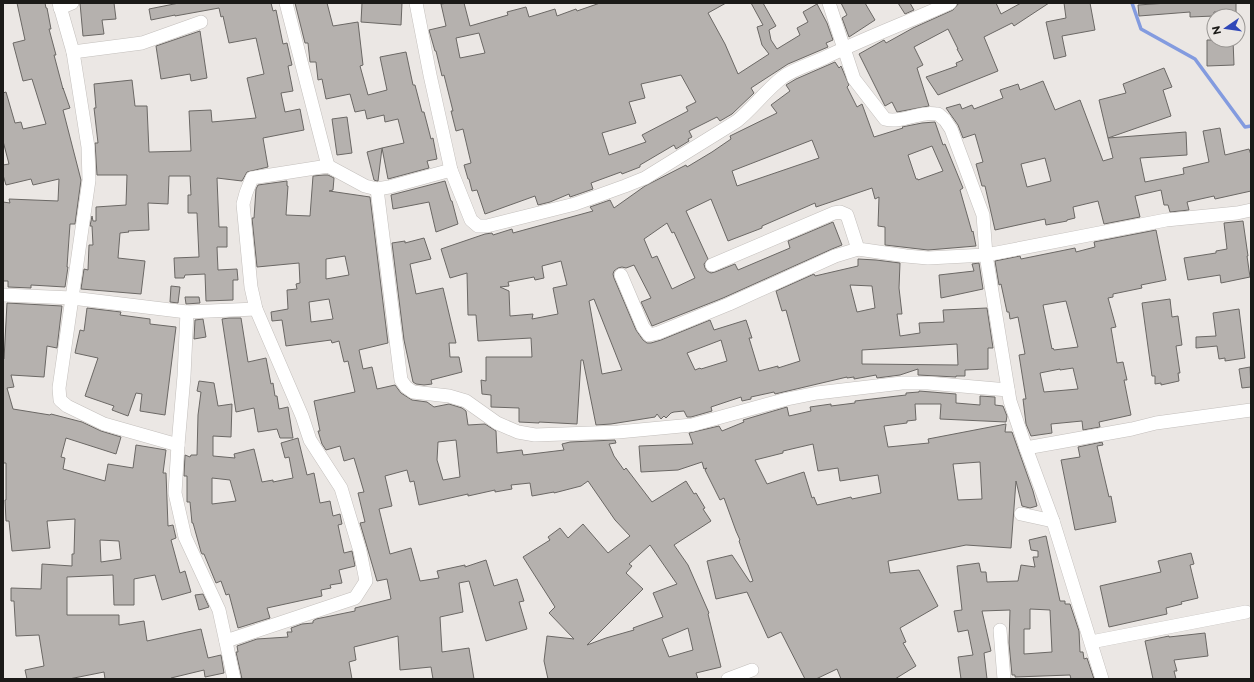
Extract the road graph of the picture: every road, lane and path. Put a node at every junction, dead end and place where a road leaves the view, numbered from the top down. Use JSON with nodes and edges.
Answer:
{"nodes":[{"id":1,"x":286,"y":3,"type":"edge"},
{"id":2,"x":416,"y":3,"type":"edge"},
{"id":3,"x":829,"y":3,"type":"edge"},
{"id":4,"x":950,"y":3,"type":"edge"},
{"id":5,"x":64,"y":5,"type":"edge"},
{"id":6,"x":201,"y":22,"type":"dead end"},
{"id":7,"x":843,"y":49,"type":"junction"},
{"id":8,"x":73,"y":52,"type":"junction"},
{"id":9,"x":328,"y":166,"type":"junction"},
{"id":10,"x":451,"y":170,"type":"junction"},
{"id":11,"x":377,"y":188,"type":"junction"},
{"id":12,"x":1251,"y":210,"type":"edge"},
{"id":13,"x":858,"y":249,"type":"junction"},
{"id":14,"x":986,"y":255,"type":"junction"},
{"id":15,"x":712,"y":265,"type":"dead end"},
{"id":16,"x":622,"y":275,"type":"dead end"},
{"id":17,"x":3,"y":295,"type":"edge"},
{"id":18,"x":72,"y":298,"type":"junction"},
{"id":19,"x":256,"y":309,"type":"junction"},
{"id":20,"x":187,"y":312,"type":"junction"},
{"id":21,"x":1008,"y":390,"type":"junction"},
{"id":22,"x":1251,"y":410,"type":"edge"},
{"id":23,"x":178,"y":445,"type":"junction"},
{"id":24,"x":1026,"y":448,"type":"junction"},
{"id":25,"x":1021,"y":514,"type":"dead end"},
{"id":26,"x":1053,"y":521,"type":"junction"},
{"id":27,"x":1246,"y":612,"type":"dead end"},
{"id":28,"x":1000,"y":630,"type":"dead end"},
{"id":29,"x":226,"y":641,"type":"junction"},
{"id":30,"x":1091,"y":642,"type":"junction"},
{"id":31,"x":752,"y":670,"type":"dead end"},
{"id":32,"x":234,"y":679,"type":"edge"},
{"id":33,"x":728,"y":679,"type":"edge"},
{"id":34,"x":1004,"y":679,"type":"edge"},
{"id":35,"x":1102,"y":679,"type":"edge"}],
"edges":[{"from":1,"to":9,"type":"street"},
{"from":2,"to":10,"type":"street"},
{"from":3,"to":7,"type":"street"},
{"from":4,"to":7,"type":"street"},
{"from":5,"to":8,"type":"street"},
{"from":6,"to":8,"type":"street"},
{"from":7,"to":10,"type":"street"},
{"from":7,"to":14,"type":"street"},
{"from":8,"to":18,"type":"street"},
{"from":9,"to":11,"type":"street"},
{"from":9,"to":19,"type":"street"},
{"from":10,"to":11,"type":"street"},
{"from":11,"to":21,"type":"street"},
{"from":12,"to":14,"type":"street"},
{"from":13,"to":14,"type":"street"},
{"from":13,"to":15,"type":"street"},
{"from":13,"to":16,"type":"street"},
{"from":14,"to":21,"type":"street"},
{"from":17,"to":18,"type":"street"},
{"from":18,"to":20,"type":"street"},
{"from":18,"to":23,"type":"street"},
{"from":19,"to":20,"type":"street"},
{"from":19,"to":29,"type":"street"},
{"from":20,"to":23,"type":"street"},
{"from":21,"to":24,"type":"street"},
{"from":22,"to":24,"type":"street"},
{"from":23,"to":29,"type":"street"},
{"from":24,"to":26,"type":"street"},
{"from":25,"to":26,"type":"street"},
{"from":26,"to":30,"type":"street"},
{"from":27,"to":30,"type":"street"},
{"from":28,"to":34,"type":"street"},
{"from":29,"to":32,"type":"street"},
{"from":30,"to":35,"type":"street"},
{"from":31,"to":33,"type":"street"}]}
